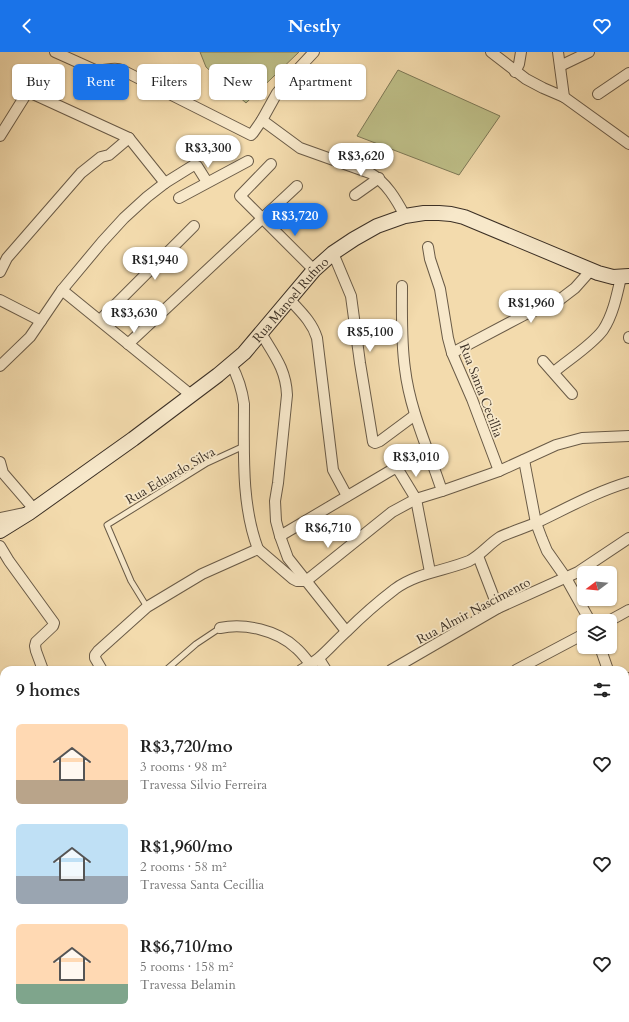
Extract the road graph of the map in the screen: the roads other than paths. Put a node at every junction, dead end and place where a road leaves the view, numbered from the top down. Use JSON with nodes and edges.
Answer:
{"nodes":[{"id":1,"x":55,"y":52,"type":"edge"},
{"id":2,"x":314,"y":52,"type":"edge"},
{"id":3,"x":491,"y":52,"type":"edge"},
{"id":4,"x":521,"y":52,"type":"edge"},
{"id":5,"x":558,"y":52,"type":"edge"},
{"id":6,"x":589,"y":52,"type":"edge"},
{"id":7,"x":560,"y":66,"type":"junction"},
{"id":8,"x":515,"y":72,"type":"junction"},
{"id":9,"x":629,"y":73,"type":"edge"},
{"id":10,"x":598,"y":94,"type":"dead end"},
{"id":11,"x":564,"y":97,"type":"junction"},
{"id":12,"x":262,"y":120,"type":"junction"},
{"id":13,"x":0,"y":136,"type":"edge"},
{"id":14,"x":129,"y":138,"type":"junction"},
{"id":15,"x":629,"y":144,"type":"edge"},
{"id":16,"x":248,"y":160,"type":"dead end"},
{"id":17,"x":271,"y":164,"type":"dead end"},
{"id":18,"x":379,"y":178,"type":"junction"},
{"id":19,"x":207,"y":182,"type":"junction"},
{"id":20,"x":165,"y":183,"type":"junction"},
{"id":21,"x":297,"y":186,"type":"dead end"},
{"id":22,"x":355,"y":195,"type":"dead end"},
{"id":23,"x":179,"y":198,"type":"dead end"},
{"id":24,"x":404,"y":216,"type":"junction"},
{"id":25,"x":262,"y":219,"type":"junction"},
{"id":26,"x":194,"y":226,"type":"dead end"},
{"id":27,"x":428,"y":247,"type":"dead end"},
{"id":28,"x":333,"y":253,"type":"junction"},
{"id":29,"x":314,"y":270,"type":"junction"},
{"id":30,"x":591,"y":270,"type":"junction"},
{"id":31,"x":0,"y":272,"type":"edge"},
{"id":32,"x":626,"y":278,"type":"edge"},
{"id":33,"x":402,"y":286,"type":"dead end"},
{"id":34,"x":62,"y":290,"type":"junction"},
{"id":35,"x":0,"y":300,"type":"edge"},
{"id":36,"x":290,"y":300,"type":"junction"},
{"id":37,"x":100,"y":320,"type":"junction"},
{"id":38,"x":41,"y":321,"type":"junction"},
{"id":39,"x":261,"y":332,"type":"junction"},
{"id":40,"x":128,"y":344,"type":"junction"},
{"id":41,"x":452,"y":353,"type":"junction"},
{"id":42,"x":543,"y":361,"type":"dead end"},
{"id":43,"x":232,"y":364,"type":"junction"},
{"id":44,"x":0,"y":366,"type":"edge"},
{"id":45,"x":554,"y":372,"type":"junction"},
{"id":46,"x":572,"y":394,"type":"dead end"},
{"id":47,"x":191,"y":395,"type":"junction"},
{"id":48,"x":416,"y":415,"type":"junction"},
{"id":49,"x":629,"y":436,"type":"edge"},
{"id":50,"x":244,"y":446,"type":"junction"},
{"id":51,"x":524,"y":460,"type":"junction"},
{"id":52,"x":0,"y":462,"type":"edge"},
{"id":53,"x":499,"y":471,"type":"junction"},
{"id":54,"x":1,"y":472,"type":"edge"},
{"id":55,"x":629,"y":482,"type":"edge"},
{"id":56,"x":442,"y":491,"type":"junction"},
{"id":57,"x":346,"y":496,"type":"junction"},
{"id":58,"x":416,"y":499,"type":"junction"},
{"id":59,"x":31,"y":511,"type":"junction"},
{"id":60,"x":0,"y":518,"type":"edge"},
{"id":61,"x":536,"y":522,"type":"junction"},
{"id":62,"x":0,"y":531,"type":"edge"},
{"id":63,"x":280,"y":536,"type":"junction"},
{"id":64,"x":629,"y":538,"type":"edge"},
{"id":65,"x":0,"y":546,"type":"edge"},
{"id":66,"x":258,"y":549,"type":"junction"},
{"id":67,"x":478,"y":556,"type":"junction"},
{"id":68,"x":430,"y":572,"type":"junction"},
{"id":69,"x":566,"y":578,"type":"junction"},
{"id":70,"x":306,"y":581,"type":"junction"},
{"id":71,"x":147,"y":607,"type":"junction"},
{"id":72,"x":498,"y":608,"type":"junction"},
{"id":73,"x":629,"y":610,"type":"edge"},
{"id":74,"x":586,"y":614,"type":"edge"},
{"id":75,"x":617,"y":617,"type":"edge"},
{"id":76,"x":220,"y":628,"type":"joint"},
{"id":77,"x":346,"y":631,"type":"junction"},
{"id":78,"x":577,"y":638,"type":"edge"},
{"id":79,"x":602,"y":654,"type":"edge"},
{"id":80,"x":315,"y":662,"type":"junction"},
{"id":81,"x":42,"y":666,"type":"edge"},
{"id":82,"x":100,"y":666,"type":"edge"},
{"id":83,"x":171,"y":666,"type":"edge"},
{"id":84,"x":308,"y":666,"type":"edge"},
{"id":85,"x":320,"y":666,"type":"edge"},
{"id":86,"x":398,"y":666,"type":"edge"},
{"id":87,"x":524,"y":666,"type":"edge"},
{"id":88,"x":607,"y":666,"type":"edge"}],
"edges":[{"from":1,"to":12,"type":"street"},
{"from":2,"to":12,"type":"street"},
{"from":3,"to":8,"type":"street"},
{"from":4,"to":8,"type":"street"},
{"from":5,"to":7,"type":"street"},
{"from":6,"to":7,"type":"street"},
{"from":7,"to":11,"type":"street"},
{"from":8,"to":11,"type":"street"},
{"from":9,"to":10,"type":"street"},
{"from":11,"to":15,"type":"street"},
{"from":12,"to":18,"type":"street"},
{"from":13,"to":14,"type":"street"},
{"from":14,"to":20,"type":"street"},
{"from":14,"to":31,"type":"street"},
{"from":16,"to":19,"type":"street"},
{"from":17,"to":25,"type":"street"},
{"from":18,"to":22,"type":"street"},
{"from":18,"to":24,"type":"street"},
{"from":19,"to":20,"type":"street"},
{"from":19,"to":23,"type":"street"},
{"from":20,"to":34,"type":"street"},
{"from":21,"to":25,"type":"street"},
{"from":24,"to":28,"type":"main road","name":"Rua Manoel Rufino"},
{"from":24,"to":30,"type":"main road","name":"Rua Manoel Rufino"},
{"from":25,"to":29,"type":"street"},
{"from":25,"to":40,"type":"street"},
{"from":26,"to":37,"type":"street"},
{"from":27,"to":41,"type":"street","name":"Rua Santa Cecillia"},
{"from":28,"to":29,"type":"main road","name":"Rua Manoel Rufino"},
{"from":28,"to":48,"type":"street"},
{"from":29,"to":36,"type":"main road","name":"Rua Manoel Rufino"},
{"from":30,"to":32,"type":"main road","name":"Rua Manoel Rufino"},
{"from":30,"to":41,"type":"street"},
{"from":32,"to":45,"type":"street"},
{"from":33,"to":48,"type":"street"},
{"from":34,"to":37,"type":"street"},
{"from":34,"to":38,"type":"street"},
{"from":35,"to":38,"type":"street"},
{"from":36,"to":39,"type":"main road","name":"Rua Manoel Rufino"},
{"from":36,"to":57,"type":"street"},
{"from":37,"to":40,"type":"street"},
{"from":38,"to":44,"type":"street"},
{"from":39,"to":43,"type":"main road","name":"Rua Manoel Rufino"},
{"from":39,"to":63,"type":"street"},
{"from":40,"to":47,"type":"street"},
{"from":41,"to":53,"type":"street","name":"Rua Santa Cecillia"},
{"from":42,"to":45,"type":"street"},
{"from":43,"to":47,"type":"main road","name":"Rua Manoel Rufino"},
{"from":43,"to":50,"type":"street"},
{"from":45,"to":46,"type":"street"},
{"from":47,"to":59,"type":"main road","name":"Rua Manoel Rufino"},
{"from":48,"to":56,"type":"street"},
{"from":49,"to":51,"type":"street"},
{"from":50,"to":66,"type":"street"},
{"from":50,"to":71,"type":"lane","name":"Rua Eduardo Silva"},
{"from":51,"to":53,"type":"street"},
{"from":51,"to":61,"type":"street"},
{"from":52,"to":54,"type":"street"},
{"from":53,"to":56,"type":"street"},
{"from":54,"to":59,"type":"street"},
{"from":55,"to":61,"type":"street"},
{"from":56,"to":58,"type":"street"},
{"from":57,"to":58,"type":"street"},
{"from":57,"to":63,"type":"street"},
{"from":58,"to":68,"type":"street"},
{"from":58,"to":70,"type":"street"},
{"from":59,"to":60,"type":"street"},
{"from":59,"to":62,"type":"main road","name":"Rua Manoel Rufino"},
{"from":61,"to":67,"type":"street"},
{"from":61,"to":69,"type":"street"},
{"from":63,"to":70,"type":"street"},
{"from":64,"to":69,"type":"street","name":"Rua Almir Nascimento"},
{"from":65,"to":81,"type":"street"},
{"from":66,"to":70,"type":"street"},
{"from":66,"to":71,"type":"street"},
{"from":67,"to":68,"type":"street"},
{"from":67,"to":72,"type":"street"},
{"from":68,"to":77,"type":"street"},
{"from":69,"to":72,"type":"street","name":"Rua Almir Nascimento"},
{"from":69,"to":74,"type":"street"},
{"from":70,"to":77,"type":"street"},
{"from":71,"to":82,"type":"street"},
{"from":72,"to":86,"type":"street","name":"Rua Almir Nascimento"},
{"from":73,"to":75,"type":"street"},
{"from":76,"to":80,"type":"street"},
{"from":76,"to":83,"type":"lane"},
{"from":77,"to":80,"type":"street"},
{"from":78,"to":87,"type":"street"},
{"from":79,"to":88,"type":"street"},
{"from":80,"to":84,"type":"street"},
{"from":80,"to":85,"type":"street"}]}
